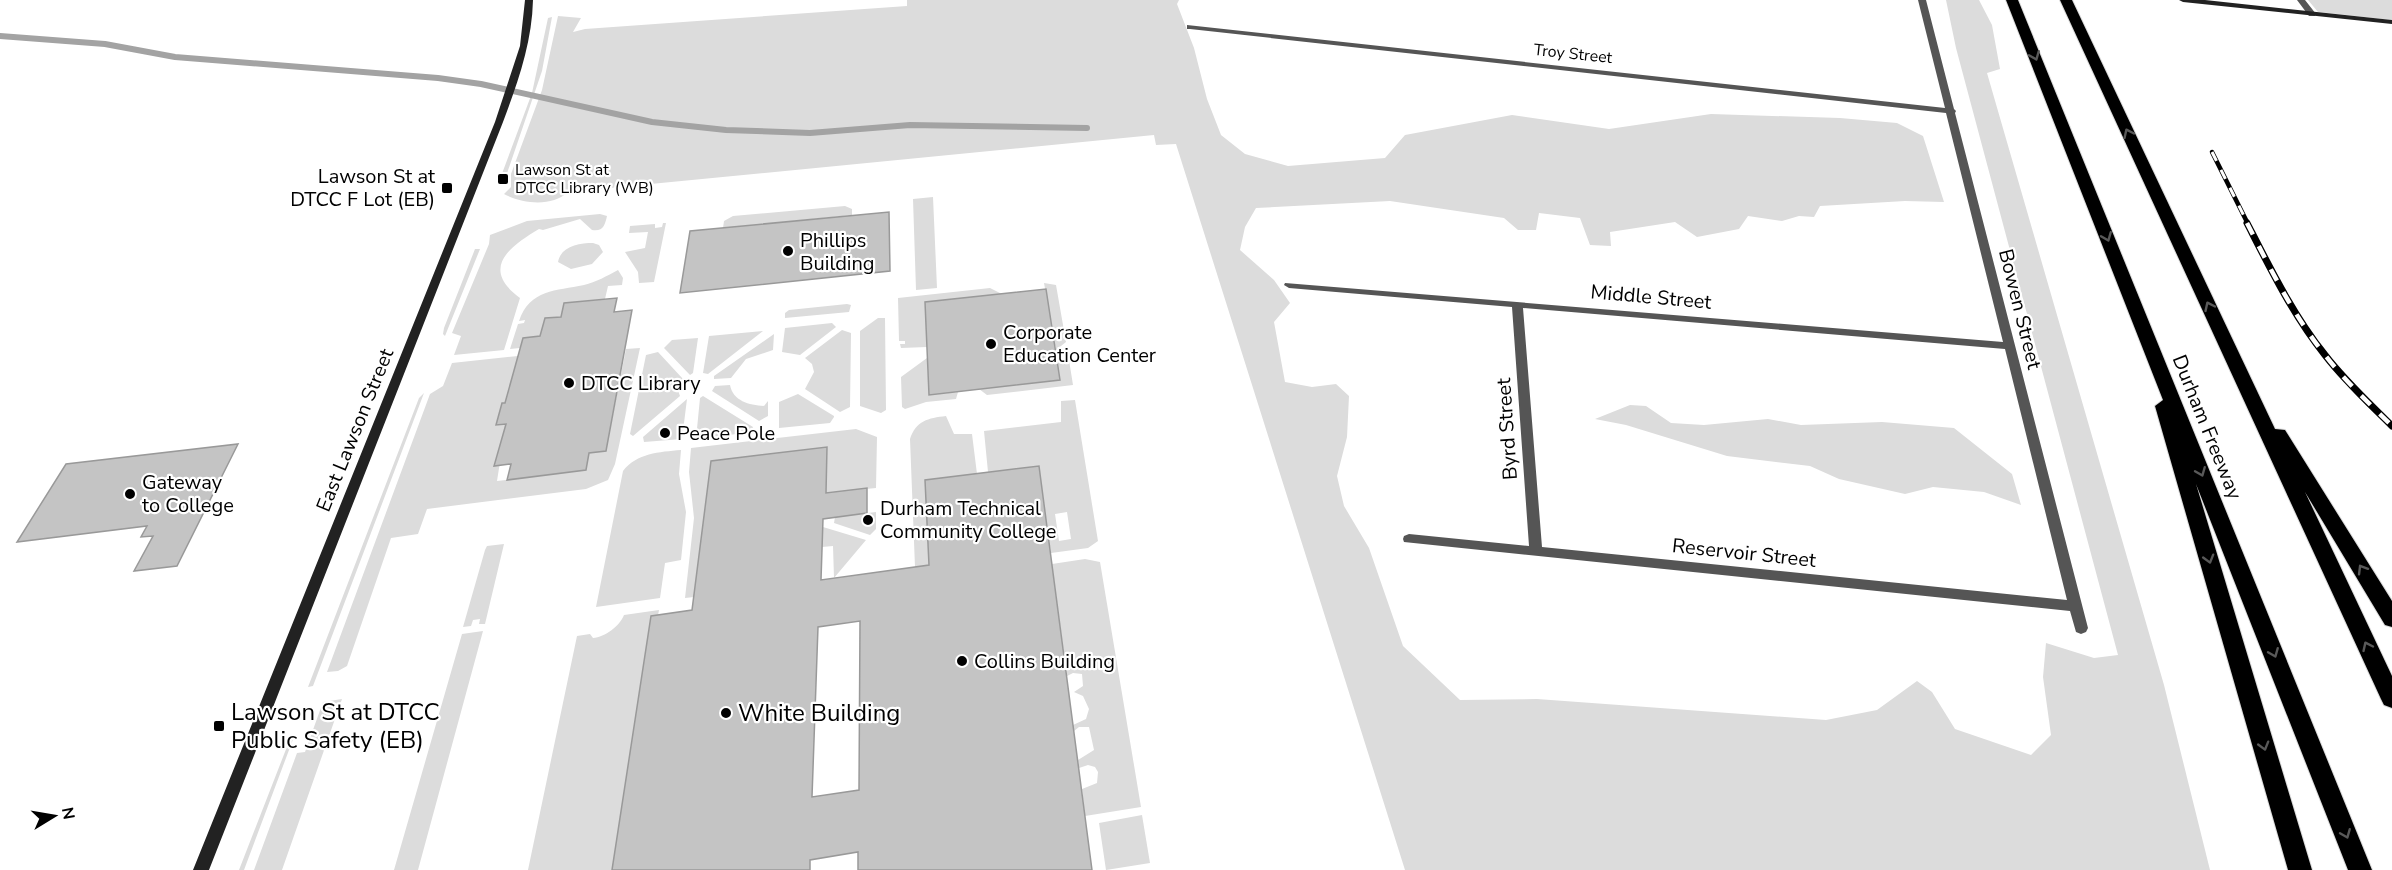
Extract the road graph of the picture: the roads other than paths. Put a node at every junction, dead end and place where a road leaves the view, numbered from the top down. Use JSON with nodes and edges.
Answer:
{"nodes":[{"id":1,"x":529,"y":0,"type":"edge"},
{"id":2,"x":1922,"y":0,"type":"edge"},
{"id":3,"x":2183,"y":0,"type":"edge"},
{"id":4,"x":2301,"y":0,"type":"edge"},
{"id":5,"x":2013,"y":1,"type":"edge"},
{"id":6,"x":2068,"y":4,"type":"edge"},
{"id":7,"x":2312,"y":14,"type":"junction"},
{"id":8,"x":2392,"y":22,"type":"edge"},
{"id":9,"x":1191,"y":27,"type":"dead end"},
{"id":10,"x":1952,"y":111,"type":"junction"},
{"id":11,"x":1289,"y":285,"type":"dead end"},
{"id":12,"x":2133,"y":301,"type":"junction"},
{"id":13,"x":1517,"y":304,"type":"junction"},
{"id":14,"x":2010,"y":346,"type":"junction"},
{"id":15,"x":2233,"y":359,"type":"junction"},
{"id":16,"x":1409,"y":539,"type":"dead end"},
{"id":17,"x":1536,"y":551,"type":"junction"},
{"id":18,"x":2075,"y":606,"type":"junction"},
{"id":19,"x":2392,"y":619,"type":"edge"},
{"id":20,"x":2081,"y":628,"type":"dead end"},
{"id":21,"x":2392,"y":699,"type":"edge"},
{"id":22,"x":201,"y":870,"type":"edge"},
{"id":23,"x":2301,"y":870,"type":"edge"},
{"id":24,"x":2361,"y":870,"type":"edge"}],
"edges":[{"from":1,"to":22,"type":"street","name":"East Lawson Street"},
{"from":2,"to":10,"type":"street","name":"Bowen Street"},
{"from":3,"to":7,"type":"street"},
{"from":4,"to":7,"type":"street"},
{"from":5,"to":12,"type":"highway","name":"Durham Freeway","one_way":true},
{"from":15,"to":6,"type":"highway","one_way":true},
{"from":7,"to":8,"type":"street"},
{"from":9,"to":10,"type":"street","name":"Troy Street"},
{"from":10,"to":14,"type":"street","name":"Bowen Street"},
{"from":11,"to":13,"type":"street","name":"Middle Street"},
{"from":12,"to":23,"type":"highway","one_way":true},
{"from":12,"to":24,"type":"highway","name":"Durham Freeway","one_way":true},
{"from":13,"to":14,"type":"street","name":"Middle Street"},
{"from":13,"to":17,"type":"street","name":"Byrd Street"},
{"from":14,"to":18,"type":"street","name":"Bowen Street"},
{"from":19,"to":15,"type":"highway","one_way":true},
{"from":21,"to":15,"type":"highway","one_way":true},
{"from":16,"to":17,"type":"street","name":"Reservoir Street"},
{"from":17,"to":18,"type":"street","name":"Reservoir Street"},
{"from":18,"to":20,"type":"street","name":"Bowen Street"}]}
